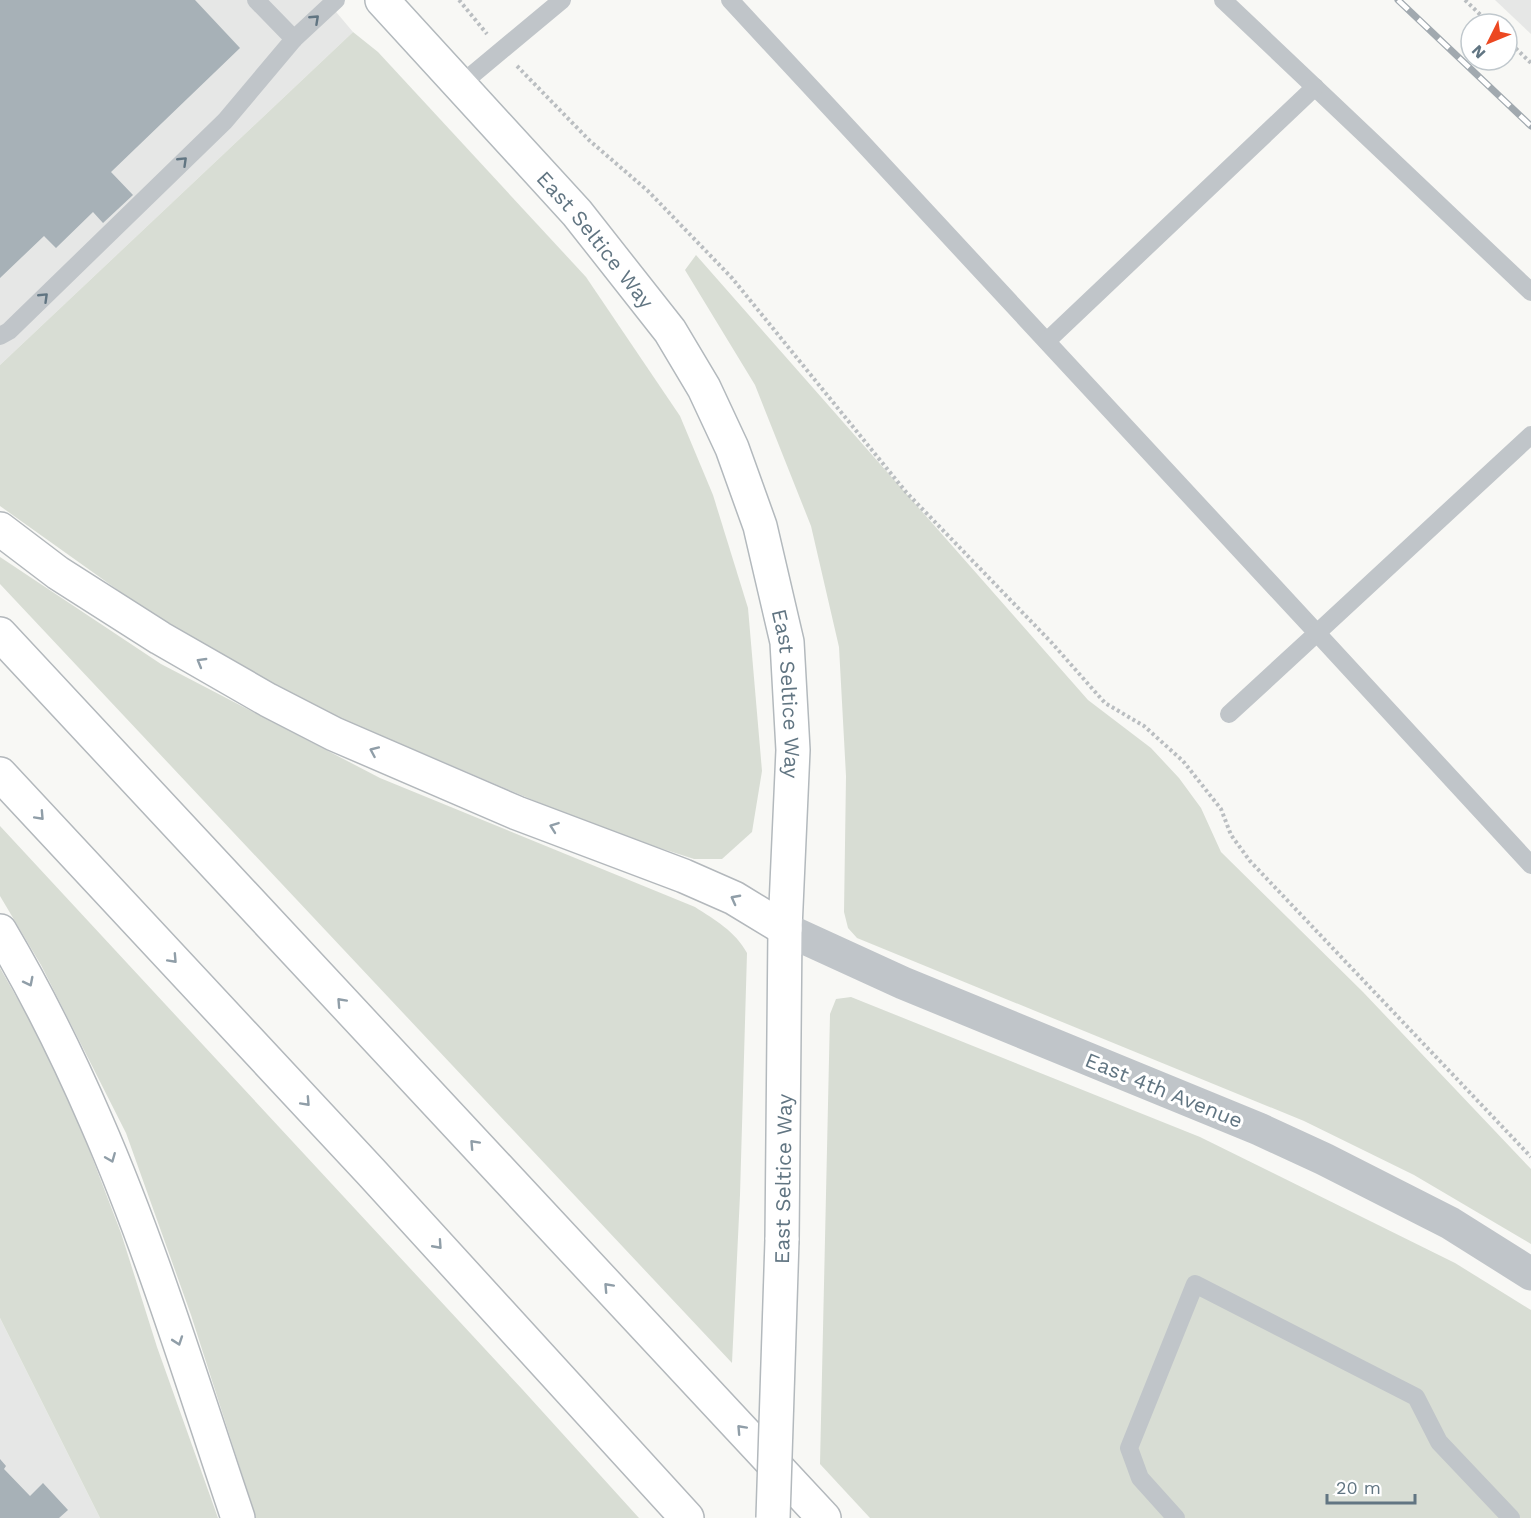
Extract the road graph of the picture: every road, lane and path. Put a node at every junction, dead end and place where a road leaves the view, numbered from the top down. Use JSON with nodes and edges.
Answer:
{"nodes":[{"id":1,"x":256,"y":0,"type":"edge"},
{"id":2,"x":336,"y":0,"type":"edge"},
{"id":3,"x":382,"y":0,"type":"edge"},
{"id":4,"x":459,"y":0,"type":"edge"},
{"id":5,"x":562,"y":0,"type":"edge"},
{"id":6,"x":730,"y":0,"type":"edge"},
{"id":7,"x":1222,"y":0,"type":"edge"},
{"id":8,"x":1465,"y":0,"type":"edge"},
{"id":9,"x":1478,"y":12,"type":"edge"},
{"id":10,"x":294,"y":39,"type":"junction"},
{"id":11,"x":501,"y":51,"type":"junction"},
{"id":12,"x":1519,"y":52,"type":"edge"},
{"id":13,"x":1531,"y":63,"type":"edge"},
{"id":14,"x":460,"y":85,"type":"junction"},
{"id":15,"x":1314,"y":87,"type":"junction"},
{"id":16,"x":1531,"y":292,"type":"edge"},
{"id":17,"x":0,"y":336,"type":"edge"},
{"id":18,"x":1047,"y":341,"type":"junction"},
{"id":19,"x":1531,"y":435,"type":"edge"},
{"id":20,"x":0,"y":530,"type":"edge"},
{"id":21,"x":1317,"y":633,"type":"junction"},
{"id":22,"x":0,"y":634,"type":"edge"},
{"id":23,"x":1229,"y":714,"type":"dead end"},
{"id":24,"x":0,"y":774,"type":"edge"},
{"id":25,"x":1531,"y":865,"type":"edge"},
{"id":26,"x":785,"y":929,"type":"junction"},
{"id":27,"x":0,"y":931,"type":"edge"},
{"id":28,"x":1531,"y":1157,"type":"edge"},
{"id":29,"x":1531,"y":1274,"type":"edge"},
{"id":30,"x":238,"y":1518,"type":"edge"},
{"id":31,"x":687,"y":1518,"type":"edge"},
{"id":32,"x":773,"y":1518,"type":"edge"},
{"id":33,"x":824,"y":1518,"type":"edge"},
{"id":34,"x":1176,"y":1518,"type":"edge"},
{"id":35,"x":1511,"y":1518,"type":"edge"}],
"edges":[{"from":1,"to":10,"type":"lane"},
{"from":10,"to":2,"type":"lane","one_way":true},
{"from":3,"to":14,"type":"main road","name":"East Seltice Way"},
{"from":4,"to":11,"type":"path"},
{"from":5,"to":11,"type":"lane"},
{"from":6,"to":18,"type":"lane"},
{"from":7,"to":15,"type":"lane"},
{"from":8,"to":9,"type":"path"},
{"from":17,"to":10,"type":"lane","one_way":true},
{"from":11,"to":14,"type":"lane"},
{"from":11,"to":28,"type":"path"},
{"from":12,"to":13,"type":"path"},
{"from":14,"to":26,"type":"main road","name":"East Seltice Way"},
{"from":15,"to":16,"type":"lane"},
{"from":15,"to":18,"type":"lane"},
{"from":18,"to":21,"type":"lane"},
{"from":19,"to":21,"type":"lane"},
{"from":26,"to":20,"type":"main road","one_way":true},
{"from":21,"to":23,"type":"lane"},
{"from":21,"to":25,"type":"lane"},
{"from":33,"to":22,"type":"main road","one_way":true},
{"from":24,"to":31,"type":"main road","one_way":true},
{"from":26,"to":29,"type":"street","name":"East 4th Avenue"},
{"from":26,"to":32,"type":"main road","name":"East Seltice Way","bridge":true},
{"from":27,"to":30,"type":"main road","one_way":true},
{"from":34,"to":35,"type":"lane"}]}
